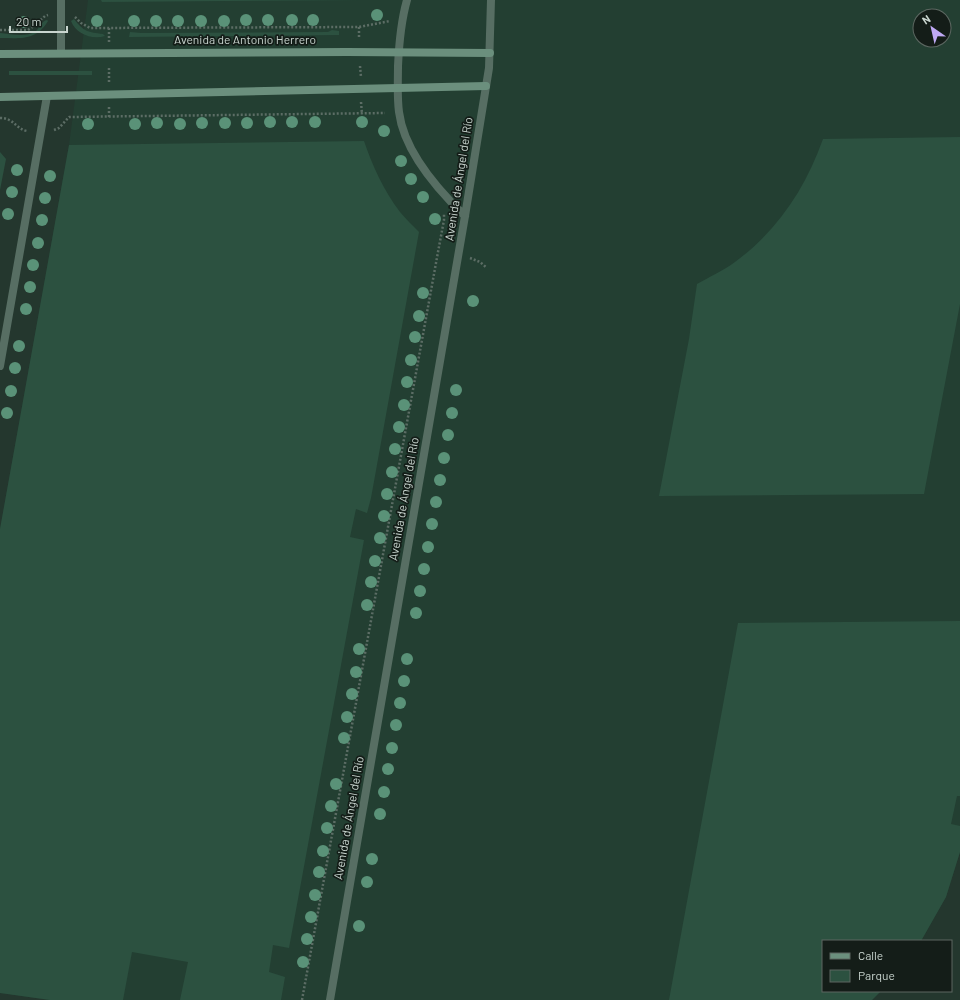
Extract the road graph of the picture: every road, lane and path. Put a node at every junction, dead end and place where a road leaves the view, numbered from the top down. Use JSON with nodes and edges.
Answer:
{"nodes":[{"id":1,"x":61,"y":0,"type":"edge"},
{"id":2,"x":407,"y":0,"type":"edge"},
{"id":3,"x":492,"y":0,"type":"edge"},
{"id":4,"x":61,"y":15,"type":"junction"},
{"id":5,"x":402,"y":19,"type":"junction"},
{"id":6,"x":359,"y":27,"type":"junction"},
{"id":7,"x":109,"y":28,"type":"junction"},
{"id":8,"x":0,"y":30,"type":"edge"},
{"id":9,"x":360,"y":52,"type":"junction"},
{"id":10,"x":399,"y":52,"type":"junction"},
{"id":11,"x":61,"y":53,"type":"junction"},
{"id":12,"x":109,"y":53,"type":"junction"},
{"id":13,"x":490,"y":53,"type":"junction"},
{"id":14,"x":0,"y":54,"type":"edge"},
{"id":15,"x":486,"y":86,"type":"junction"},
{"id":16,"x":398,"y":87,"type":"junction"},
{"id":17,"x":361,"y":88,"type":"junction"},
{"id":18,"x":109,"y":94,"type":"junction"},
{"id":19,"x":47,"y":96,"type":"junction"},
{"id":20,"x":0,"y":97,"type":"edge"},
{"id":21,"x":399,"y":113,"type":"junction"},
{"id":22,"x":362,"y":114,"type":"junction"},
{"id":23,"x":109,"y":117,"type":"junction"},
{"id":24,"x":0,"y":118,"type":"edge"},
{"id":25,"x":41,"y":131,"type":"junction"},
{"id":26,"x":440,"y":189,"type":"junction"},
{"id":27,"x":465,"y":216,"type":"junction"},
{"id":28,"x":1,"y":353,"type":"edge"},
{"id":29,"x":0,"y":366,"type":"edge"},
{"id":30,"x":302,"y":1000,"type":"edge"},
{"id":31,"x":330,"y":1000,"type":"edge"}],
"edges":[{"from":1,"to":4,"type":"street"},
{"from":2,"to":5,"type":"street"},
{"from":3,"to":13,"type":"street","name":"Avenida de Ángel del Río"},
{"from":4,"to":7,"type":"path"},
{"from":4,"to":8,"type":"path"},
{"from":4,"to":11,"type":"street"},
{"from":5,"to":6,"type":"path"},
{"from":5,"to":10,"type":"street"},
{"from":6,"to":7,"type":"path"},
{"from":6,"to":9,"type":"path"},
{"from":7,"to":12,"type":"path"},
{"from":9,"to":10,"type":"street","name":"Avenida de Antonio Herrero"},
{"from":9,"to":12,"type":"street","name":"Avenida de Antonio Herrero"},
{"from":9,"to":17,"type":"path"},
{"from":10,"to":13,"type":"street","name":"Avenida de Antonio Herrero"},
{"from":10,"to":16,"type":"street"},
{"from":11,"to":12,"type":"street","name":"Avenida de Antonio Herrero"},
{"from":11,"to":14,"type":"street","name":"Avenida de Antonio Herrero"},
{"from":12,"to":18,"type":"path"},
{"from":13,"to":15,"type":"street","name":"Avenida de Ángel del Río"},
{"from":15,"to":16,"type":"street"},
{"from":15,"to":27,"type":"street","name":"Avenida de Ángel del Río"},
{"from":16,"to":17,"type":"street"},
{"from":16,"to":21,"type":"street"},
{"from":17,"to":18,"type":"street"},
{"from":17,"to":22,"type":"path"},
{"from":18,"to":19,"type":"street"},
{"from":18,"to":23,"type":"path"},
{"from":19,"to":20,"type":"street"},
{"from":19,"to":25,"type":"street"},
{"from":21,"to":22,"type":"path"},
{"from":21,"to":26,"type":"street"},
{"from":22,"to":23,"type":"path"},
{"from":23,"to":25,"type":"path"},
{"from":24,"to":25,"type":"path"},
{"from":25,"to":28,"type":"street"},
{"from":26,"to":27,"type":"street"},
{"from":26,"to":30,"type":"path"},
{"from":27,"to":31,"type":"street","name":"Avenida de Ángel del Río"},
{"from":28,"to":29,"type":"street"}]}
